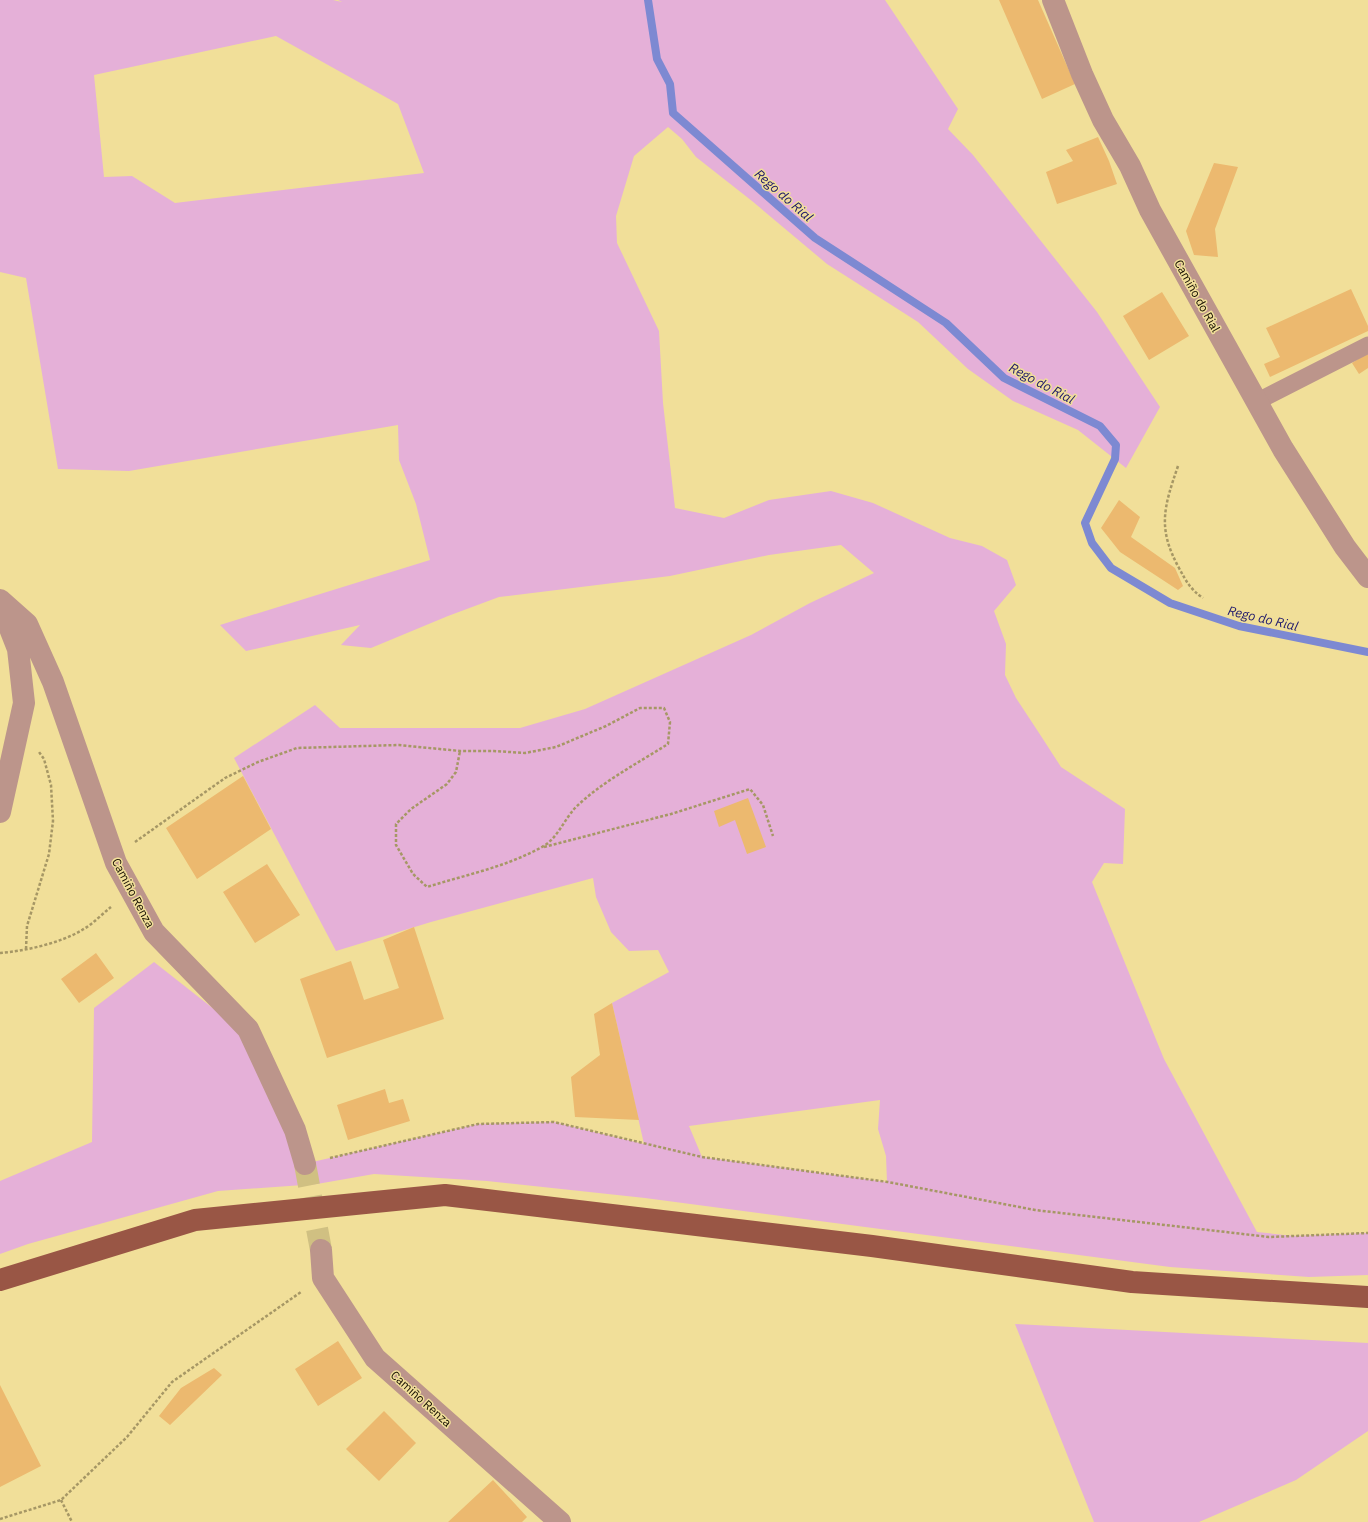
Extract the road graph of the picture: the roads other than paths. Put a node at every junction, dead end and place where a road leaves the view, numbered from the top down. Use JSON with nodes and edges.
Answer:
{"nodes":[{"id":1,"x":1053,"y":0,"type":"edge"},
{"id":2,"x":1368,"y":346,"type":"edge"},
{"id":3,"x":1256,"y":402,"type":"junction"},
{"id":4,"x":1368,"y":577,"type":"edge"},
{"id":5,"x":0,"y":602,"type":"edge"},
{"id":6,"x":0,"y":812,"type":"edge"},
{"id":7,"x":305,"y":1164,"type":"tunnel mouth"},
{"id":8,"x":321,"y":1250,"type":"tunnel mouth"},
{"id":9,"x":0,"y":1280,"type":"edge"},
{"id":10,"x":1368,"y":1297,"type":"edge"},
{"id":11,"x":560,"y":1522,"type":"edge"}],
"edges":[{"from":1,"to":3,"type":"street","name":"Camiño do Rial"},
{"from":2,"to":3,"type":"lane"},
{"from":3,"to":4,"type":"street","name":"Camiño do Rial"},
{"from":5,"to":6,"type":"street","name":"Camiño Renza"},
{"from":5,"to":7,"type":"street","name":"Camiño Renza"},
{"from":8,"to":11,"type":"street","name":"Camiño Renza"},
{"from":9,"to":10,"type":"main road"}]}
